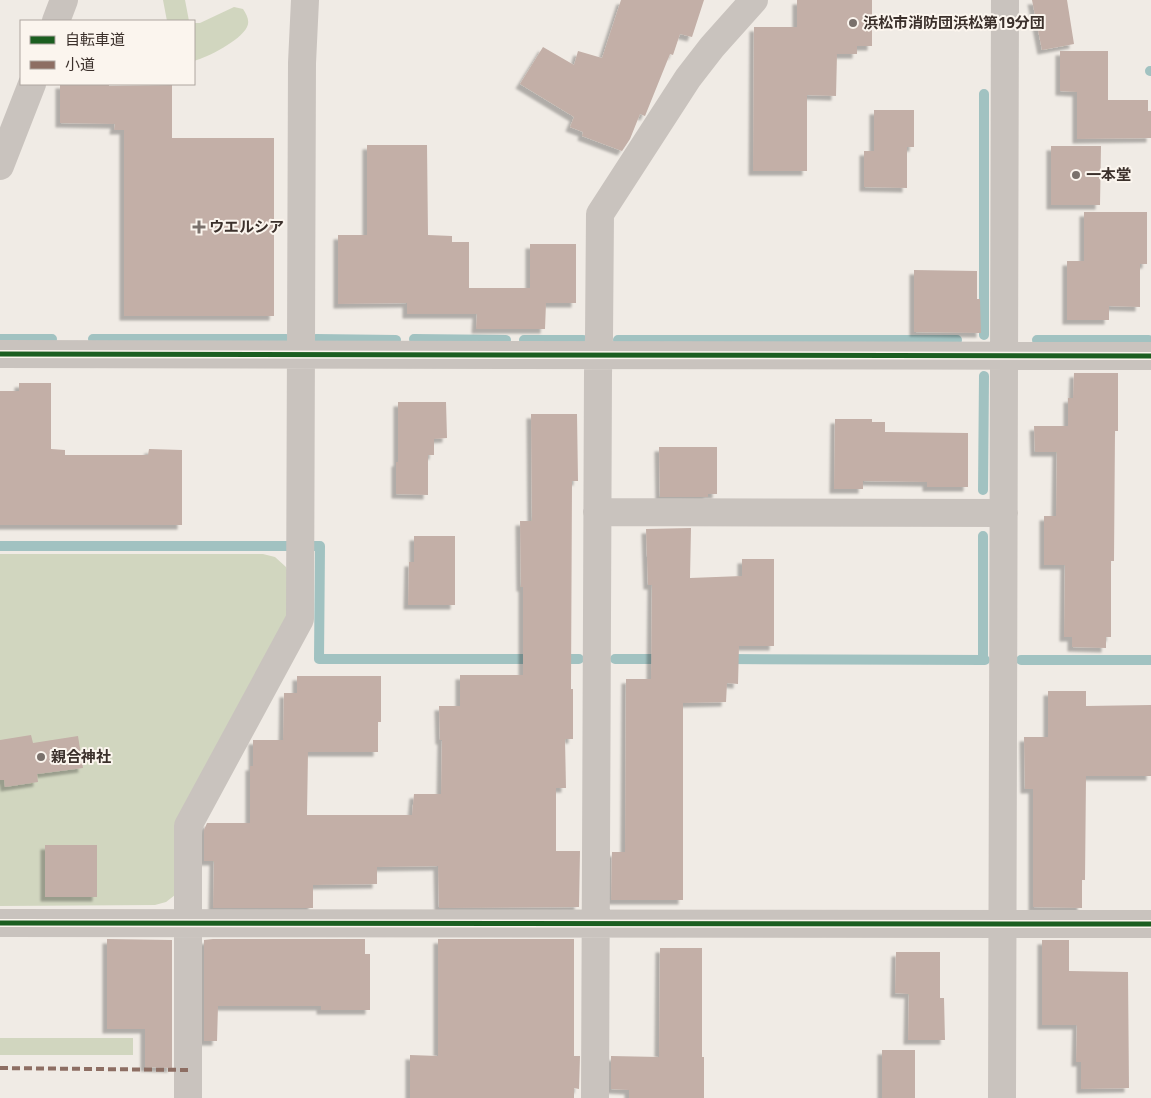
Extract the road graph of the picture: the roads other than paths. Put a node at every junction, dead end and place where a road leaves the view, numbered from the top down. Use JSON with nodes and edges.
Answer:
{"nodes":[{"id":1,"x":64,"y":0,"type":"edge"},
{"id":2,"x":305,"y":0,"type":"edge"},
{"id":3,"x":754,"y":0,"type":"edge"},
{"id":4,"x":1005,"y":0,"type":"edge"},
{"id":5,"x":56,"y":20,"type":"edge"},
{"id":6,"x":32,"y":85,"type":"edge"},
{"id":7,"x":0,"y":166,"type":"edge"},
{"id":8,"x":0,"y":354,"type":"edge"},
{"id":9,"x":301,"y":355,"type":"junction"},
{"id":10,"x":598,"y":355,"type":"junction"},
{"id":11,"x":1004,"y":355,"type":"junction"},
{"id":12,"x":1151,"y":356,"type":"edge"},
{"id":13,"x":597,"y":512,"type":"junction"},
{"id":14,"x":1004,"y":513,"type":"junction"},
{"id":15,"x":0,"y":923,"type":"edge"},
{"id":16,"x":188,"y":923,"type":"junction"},
{"id":17,"x":596,"y":923,"type":"junction"},
{"id":18,"x":1002,"y":924,"type":"junction"},
{"id":19,"x":1151,"y":924,"type":"edge"},
{"id":20,"x":188,"y":1098,"type":"edge"},
{"id":21,"x":595,"y":1098,"type":"edge"},
{"id":22,"x":1002,"y":1098,"type":"edge"}],
"edges":[{"from":1,"to":5,"type":"street"},
{"from":2,"to":9,"type":"street"},
{"from":3,"to":10,"type":"street"},
{"from":4,"to":11,"type":"street"},
{"from":6,"to":7,"type":"street"},
{"from":8,"to":9,"type":"street"},
{"from":9,"to":10,"type":"street"},
{"from":9,"to":16,"type":"street"},
{"from":10,"to":11,"type":"street"},
{"from":10,"to":13,"type":"street"},
{"from":11,"to":12,"type":"street"},
{"from":11,"to":14,"type":"street"},
{"from":13,"to":14,"type":"street"},
{"from":13,"to":17,"type":"street"},
{"from":14,"to":18,"type":"street"},
{"from":15,"to":16,"type":"street"},
{"from":16,"to":17,"type":"street"},
{"from":16,"to":20,"type":"street"},
{"from":17,"to":18,"type":"street"},
{"from":17,"to":21,"type":"street"},
{"from":18,"to":19,"type":"street"},
{"from":18,"to":22,"type":"street"}]}
